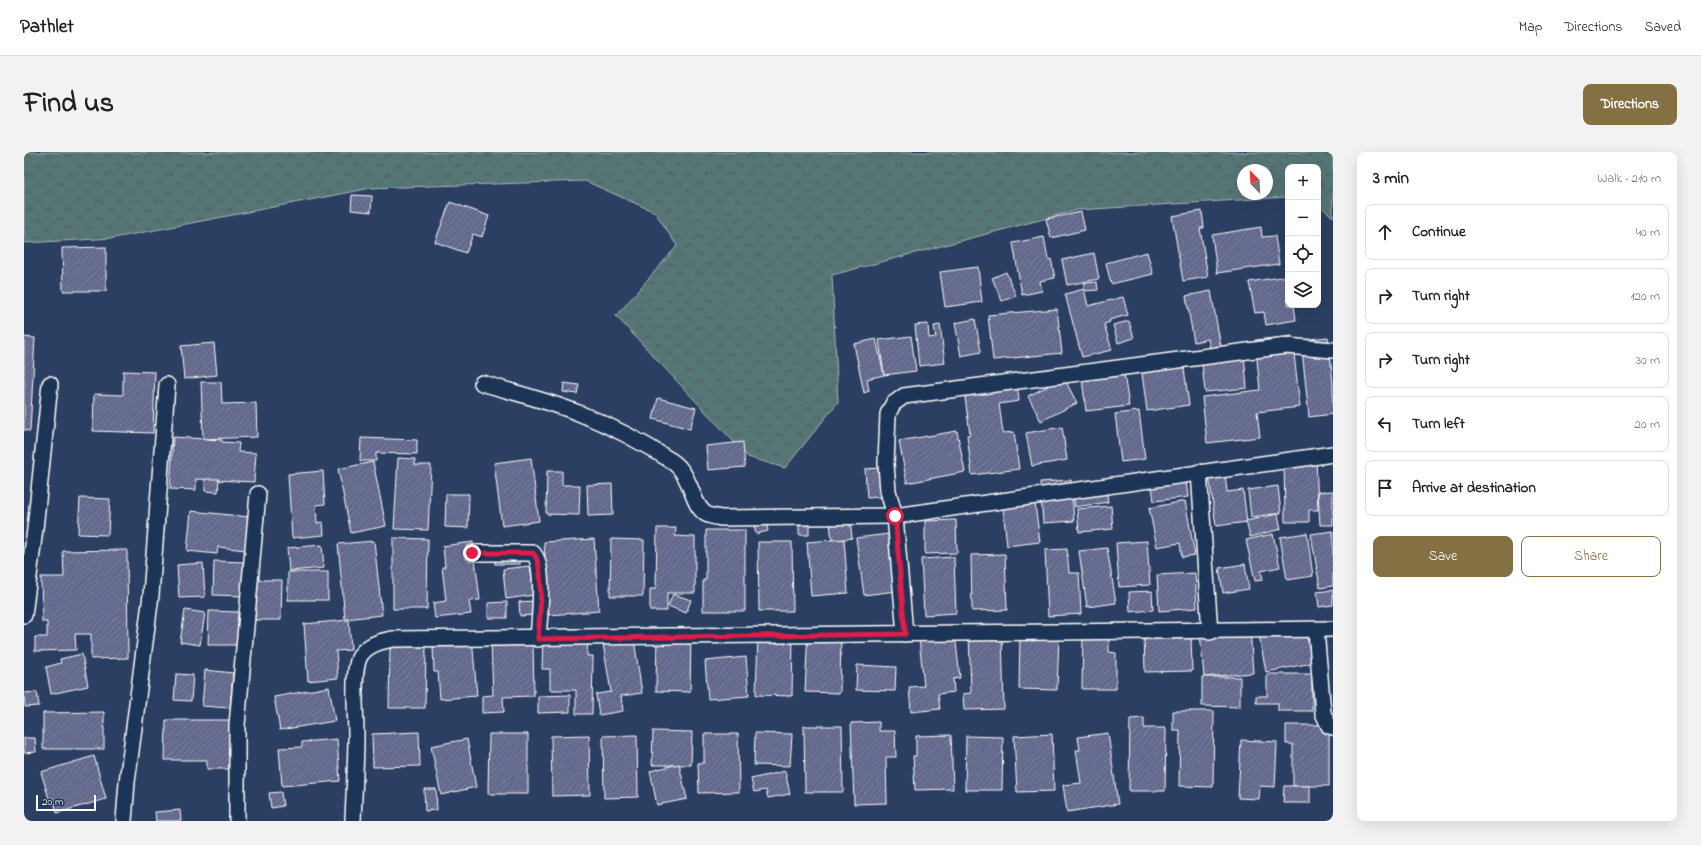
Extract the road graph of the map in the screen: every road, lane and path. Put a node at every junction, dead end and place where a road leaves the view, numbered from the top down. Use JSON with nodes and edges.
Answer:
{"nodes":[{"id":1,"x":1333,"y":350,"type":"edge"},
{"id":2,"x":482,"y":383,"type":"dead end"},
{"id":3,"x":50,"y":384,"type":"dead end"},
{"id":4,"x":167,"y":385,"type":"dead end"},
{"id":5,"x":1333,"y":454,"type":"edge"},
{"id":6,"x":1199,"y":472,"type":"junction"},
{"id":7,"x":258,"y":494,"type":"dead end"},
{"id":8,"x":895,"y":516,"type":"junction"},
{"id":9,"x":472,"y":553,"type":"dead end"},
{"id":10,"x":24,"y":615,"type":"edge"},
{"id":11,"x":1333,"y":629,"type":"edge"},
{"id":12,"x":1316,"y":630,"type":"junction"},
{"id":13,"x":1210,"y":632,"type":"junction"},
{"id":14,"x":905,"y":634,"type":"junction"},
{"id":15,"x":538,"y":639,"type":"junction"},
{"id":16,"x":1333,"y":727,"type":"edge"},
{"id":17,"x":124,"y":821,"type":"edge"},
{"id":18,"x":237,"y":821,"type":"edge"},
{"id":19,"x":353,"y":821,"type":"edge"}],
"edges":[{"from":1,"to":8,"type":"street"},
{"from":2,"to":8,"type":"street"},
{"from":3,"to":10,"type":"street"},
{"from":4,"to":17,"type":"street"},
{"from":5,"to":6,"type":"street"},
{"from":6,"to":8,"type":"street"},
{"from":6,"to":13,"type":"street"},
{"from":7,"to":18,"type":"street"},
{"from":8,"to":14,"type":"street"},
{"from":9,"to":15,"type":"street"},
{"from":11,"to":12,"type":"street"},
{"from":12,"to":13,"type":"street"},
{"from":12,"to":16,"type":"street"},
{"from":13,"to":14,"type":"street"},
{"from":14,"to":15,"type":"street"},
{"from":15,"to":19,"type":"street"}]}
